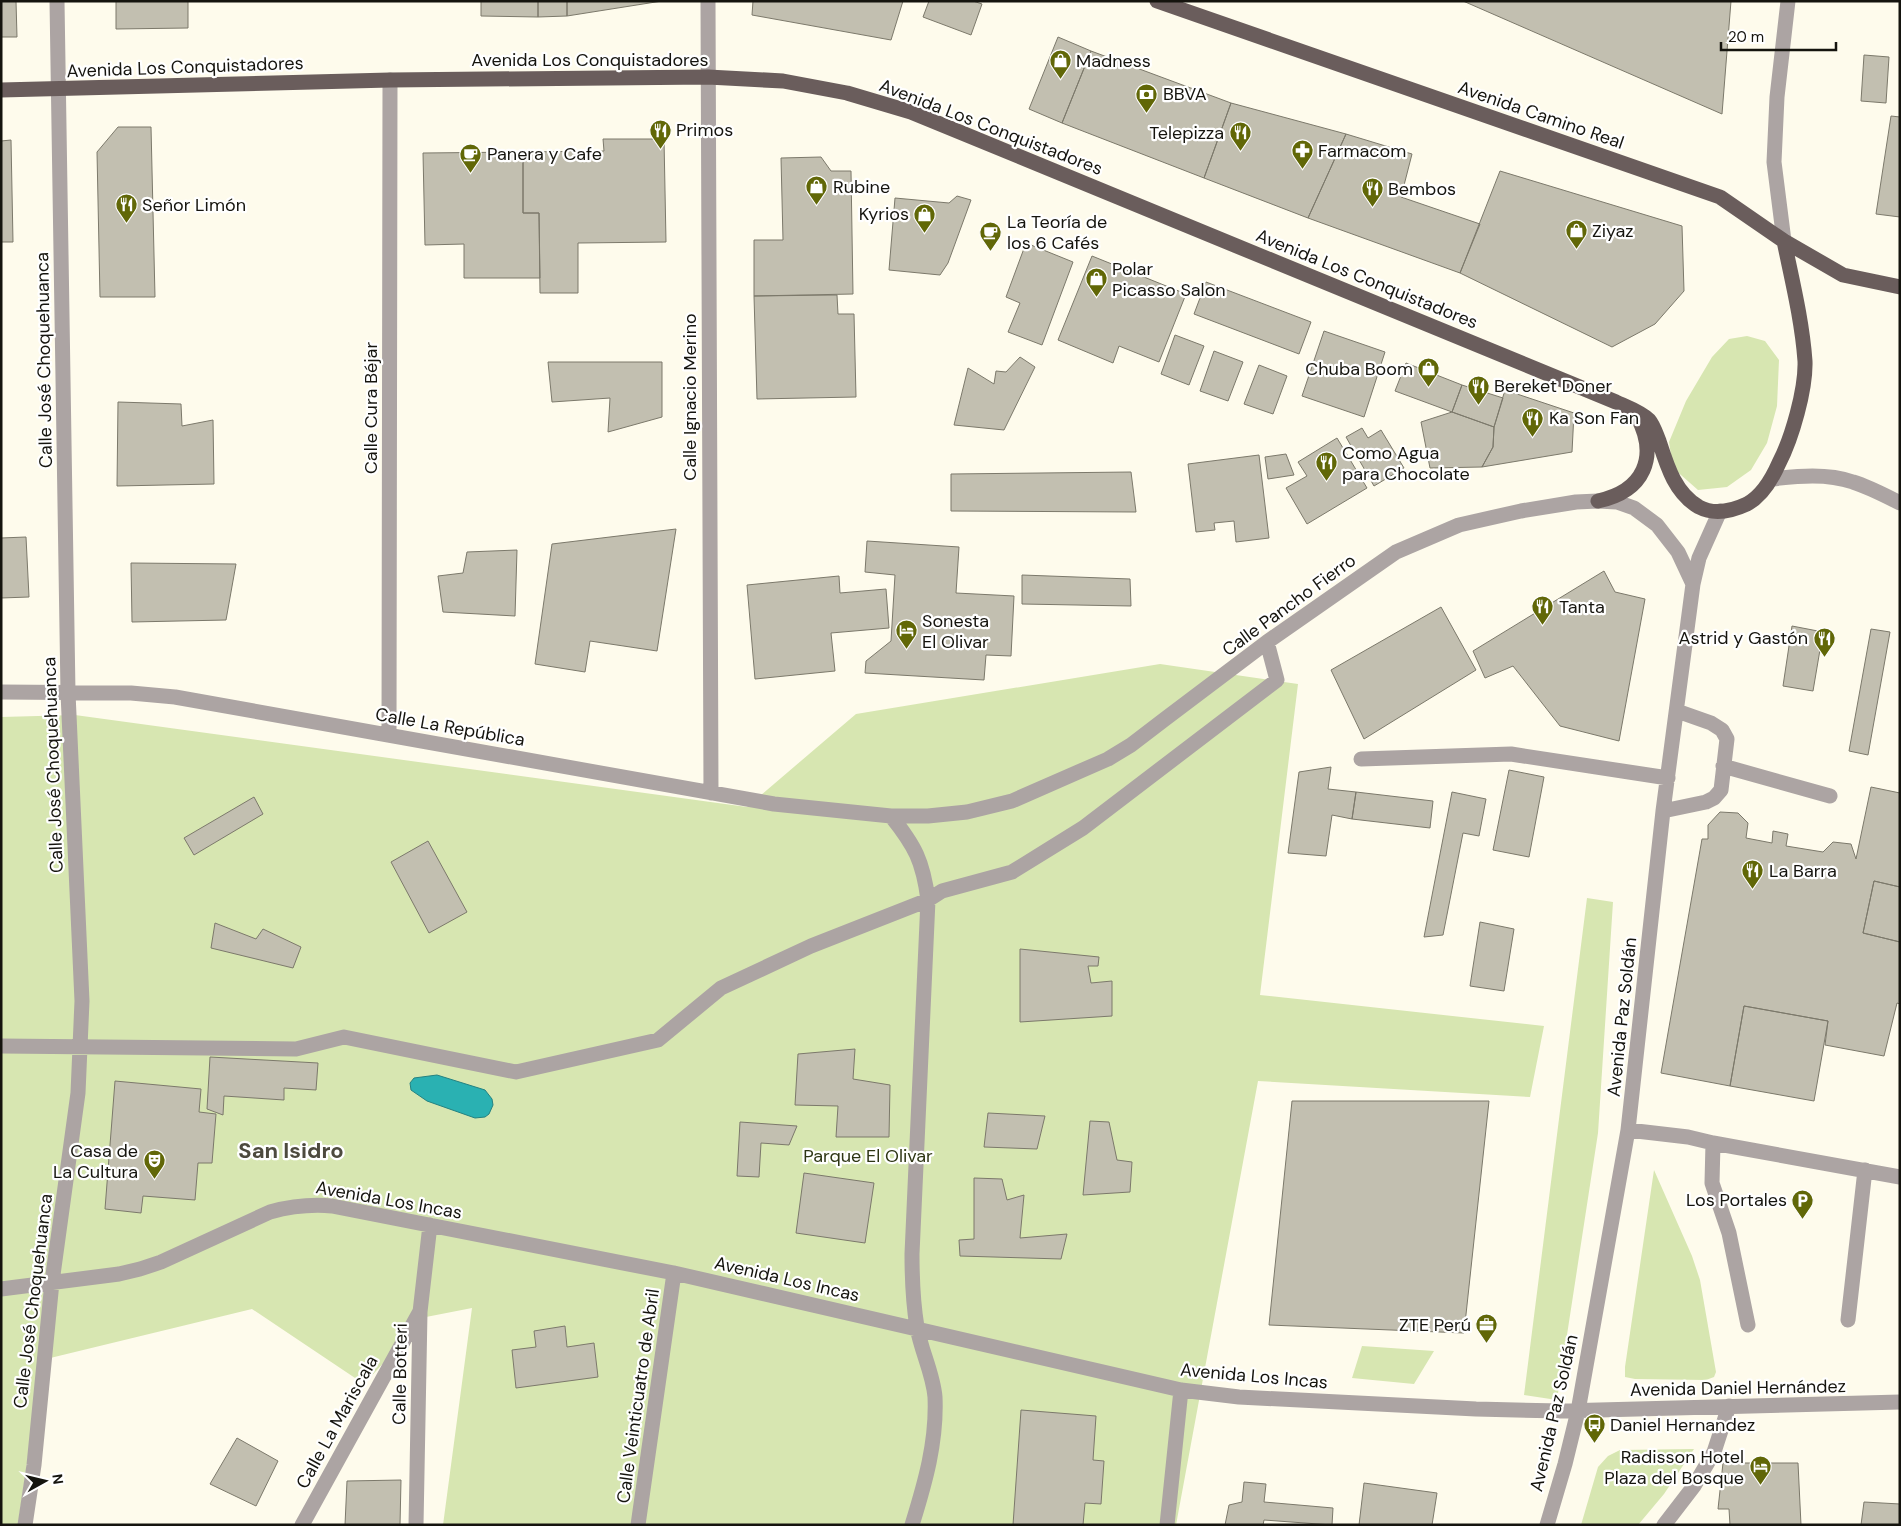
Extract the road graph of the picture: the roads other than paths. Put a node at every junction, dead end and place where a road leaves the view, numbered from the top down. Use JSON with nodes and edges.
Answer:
{"nodes":[{"id":1,"x":57,"y":1,"type":"edge"},
{"id":2,"x":708,"y":1,"type":"edge"},
{"id":3,"x":1157,"y":1,"type":"edge"},
{"id":4,"x":1788,"y":1,"type":"edge"},
{"id":5,"x":708,"y":77,"type":"junction"},
{"id":6,"x":390,"y":80,"type":"junction"},
{"id":7,"x":58,"y":89,"type":"junction"},
{"id":8,"x":1,"y":90,"type":"edge"},
{"id":9,"x":1784,"y":241,"type":"junction"},
{"id":10,"x":1900,"y":288,"type":"edge"},
{"id":11,"x":1634,"y":410,"type":"junction"},
{"id":12,"x":1772,"y":479,"type":"junction"},
{"id":13,"x":1598,"y":500,"type":"junction"},
{"id":14,"x":1900,"y":503,"type":"edge"},
{"id":15,"x":1720,"y":511,"type":"junction"},
{"id":16,"x":1693,"y":584,"type":"junction"},
{"id":17,"x":1267,"y":642,"type":"junction"},
{"id":18,"x":1,"y":692,"type":"edge"},
{"id":19,"x":68,"y":693,"type":"junction"},
{"id":20,"x":1677,"y":711,"type":"junction"},
{"id":21,"x":389,"y":735,"type":"junction"},
{"id":22,"x":1361,"y":759,"type":"dead end"},
{"id":23,"x":1724,"y":766,"type":"junction"},
{"id":24,"x":1668,"y":778,"type":"junction"},
{"id":25,"x":711,"y":794,"type":"junction"},
{"id":26,"x":1830,"y":796,"type":"dead end"},
{"id":27,"x":1663,"y":811,"type":"junction"},
{"id":28,"x":891,"y":816,"type":"junction"},
{"id":29,"x":928,"y":900,"type":"junction"},
{"id":30,"x":1,"y":1046,"type":"edge"},
{"id":31,"x":81,"y":1046,"type":"junction"},
{"id":32,"x":1628,"y":1130,"type":"junction"},
{"id":33,"x":1713,"y":1143,"type":"junction"},
{"id":34,"x":1865,"y":1170,"type":"junction"},
{"id":35,"x":1900,"y":1177,"type":"edge"},
{"id":36,"x":430,"y":1225,"type":"junction"},
{"id":37,"x":674,"y":1273,"type":"junction"},
{"id":38,"x":52,"y":1282,"type":"junction"},
{"id":39,"x":1,"y":1289,"type":"edge"},
{"id":40,"x":420,"y":1312,"type":"junction"},
{"id":41,"x":1848,"y":1320,"type":"dead end"},
{"id":42,"x":1748,"y":1325,"type":"dead end"},
{"id":43,"x":917,"y":1328,"type":"junction"},
{"id":44,"x":1181,"y":1390,"type":"junction"},
{"id":45,"x":1900,"y":1402,"type":"edge"},
{"id":46,"x":1729,"y":1406,"type":"junction"},
{"id":47,"x":1578,"y":1410,"type":"junction"},
{"id":48,"x":26,"y":1525,"type":"edge"},
{"id":49,"x":302,"y":1525,"type":"edge"},
{"id":50,"x":416,"y":1525,"type":"edge"},
{"id":51,"x":638,"y":1525,"type":"edge"},
{"id":52,"x":912,"y":1525,"type":"edge"},
{"id":53,"x":1167,"y":1525,"type":"edge"},
{"id":54,"x":1547,"y":1525,"type":"edge"},
{"id":55,"x":1664,"y":1525,"type":"edge"}],
"edges":[{"from":1,"to":7,"type":"street","name":"Calle José Choquehuanca"},
{"from":2,"to":5,"type":"street","name":"Calle Ignacio Merino"},
{"from":3,"to":9,"type":"main road","name":"Avenida Camino Real"},
{"from":4,"to":9,"type":"street"},
{"from":5,"to":6,"type":"main road","name":"Avenida Los Conquistadores"},
{"from":5,"to":11,"type":"main road","name":"Avenida Los Conquistadores"},
{"from":5,"to":25,"type":"street","name":"Calle Ignacio Merino"},
{"from":6,"to":7,"type":"main road","name":"Avenida Los Conquistadores"},
{"from":6,"to":21,"type":"street","name":"Calle Cura Béjar"},
{"from":7,"to":8,"type":"main road","name":"Avenida Los Conquistadores"},
{"from":7,"to":19,"type":"street","name":"Calle José Choquehuanca"},
{"from":9,"to":10,"type":"main road","name":"Avenida Camino Real"},
{"from":9,"to":12,"type":"main road"},
{"from":11,"to":13,"type":"main road"},
{"from":11,"to":15,"type":"main road","name":"Avenida Los Conquistadores"},
{"from":12,"to":14,"type":"street"},
{"from":12,"to":15,"type":"main road"},
{"from":13,"to":16,"type":"street","name":"Calle Pancho Fierro"},
{"from":13,"to":17,"type":"street","name":"Calle Pancho Fierro"},
{"from":15,"to":16,"type":"street","name":"Avenida Paz Soldán"},
{"from":16,"to":20,"type":"street","name":"Avenida Paz Soldán"},
{"from":17,"to":28,"type":"street","name":"Calle Pancho Fierro"},
{"from":17,"to":29,"type":"street"},
{"from":18,"to":19,"type":"street","name":"Calle La República"},
{"from":19,"to":21,"type":"street","name":"Calle La República"},
{"from":19,"to":31,"type":"street","name":"Calle José Choquehuanca"},
{"from":20,"to":23,"type":"street"},
{"from":20,"to":24,"type":"street","name":"Avenida Paz Soldán"},
{"from":21,"to":25,"type":"street","name":"Calle La República"},
{"from":22,"to":24,"type":"street"},
{"from":23,"to":26,"type":"street"},
{"from":23,"to":27,"type":"street"},
{"from":24,"to":27,"type":"street","name":"Avenida Paz Soldán"},
{"from":25,"to":28,"type":"street","name":"Calle La República"},
{"from":27,"to":32,"type":"street","name":"Avenida Paz Soldán"},
{"from":28,"to":29,"type":"street"},
{"from":29,"to":31,"type":"street"},
{"from":29,"to":43,"type":"street"},
{"from":30,"to":31,"type":"street"},
{"from":31,"to":38,"type":"street","name":"Calle José Choquehuanca"},
{"from":32,"to":33,"type":"street"},
{"from":32,"to":47,"type":"street","name":"Avenida Paz Soldán"},
{"from":33,"to":34,"type":"street"},
{"from":33,"to":42,"type":"street"},
{"from":34,"to":35,"type":"street"},
{"from":34,"to":41,"type":"street"},
{"from":36,"to":37,"type":"street","name":"Avenida Los Incas"},
{"from":36,"to":38,"type":"street","name":"Avenida Los Incas"},
{"from":36,"to":40,"type":"street","name":"Calle Botteri"},
{"from":37,"to":43,"type":"street","name":"Avenida Los Incas"},
{"from":37,"to":51,"type":"street","name":"Calle Veinticuatro de Abril"},
{"from":38,"to":39,"type":"street","name":"Avenida Los Incas"},
{"from":38,"to":48,"type":"street","name":"Calle José Choquehuanca"},
{"from":40,"to":49,"type":"street","name":"Calle La Mariscala"},
{"from":40,"to":50,"type":"street","name":"Calle Botteri"},
{"from":43,"to":44,"type":"street","name":"Avenida Los Incas"},
{"from":43,"to":52,"type":"street"},
{"from":44,"to":47,"type":"street","name":"Avenida Los Incas"},
{"from":44,"to":53,"type":"street"},
{"from":45,"to":46,"type":"street","name":"Avenida Daniel Hernández"},
{"from":46,"to":47,"type":"street","name":"Avenida Daniel Hernández"},
{"from":46,"to":55,"type":"street"},
{"from":47,"to":54,"type":"street","name":"Avenida Paz Soldán"}]}
